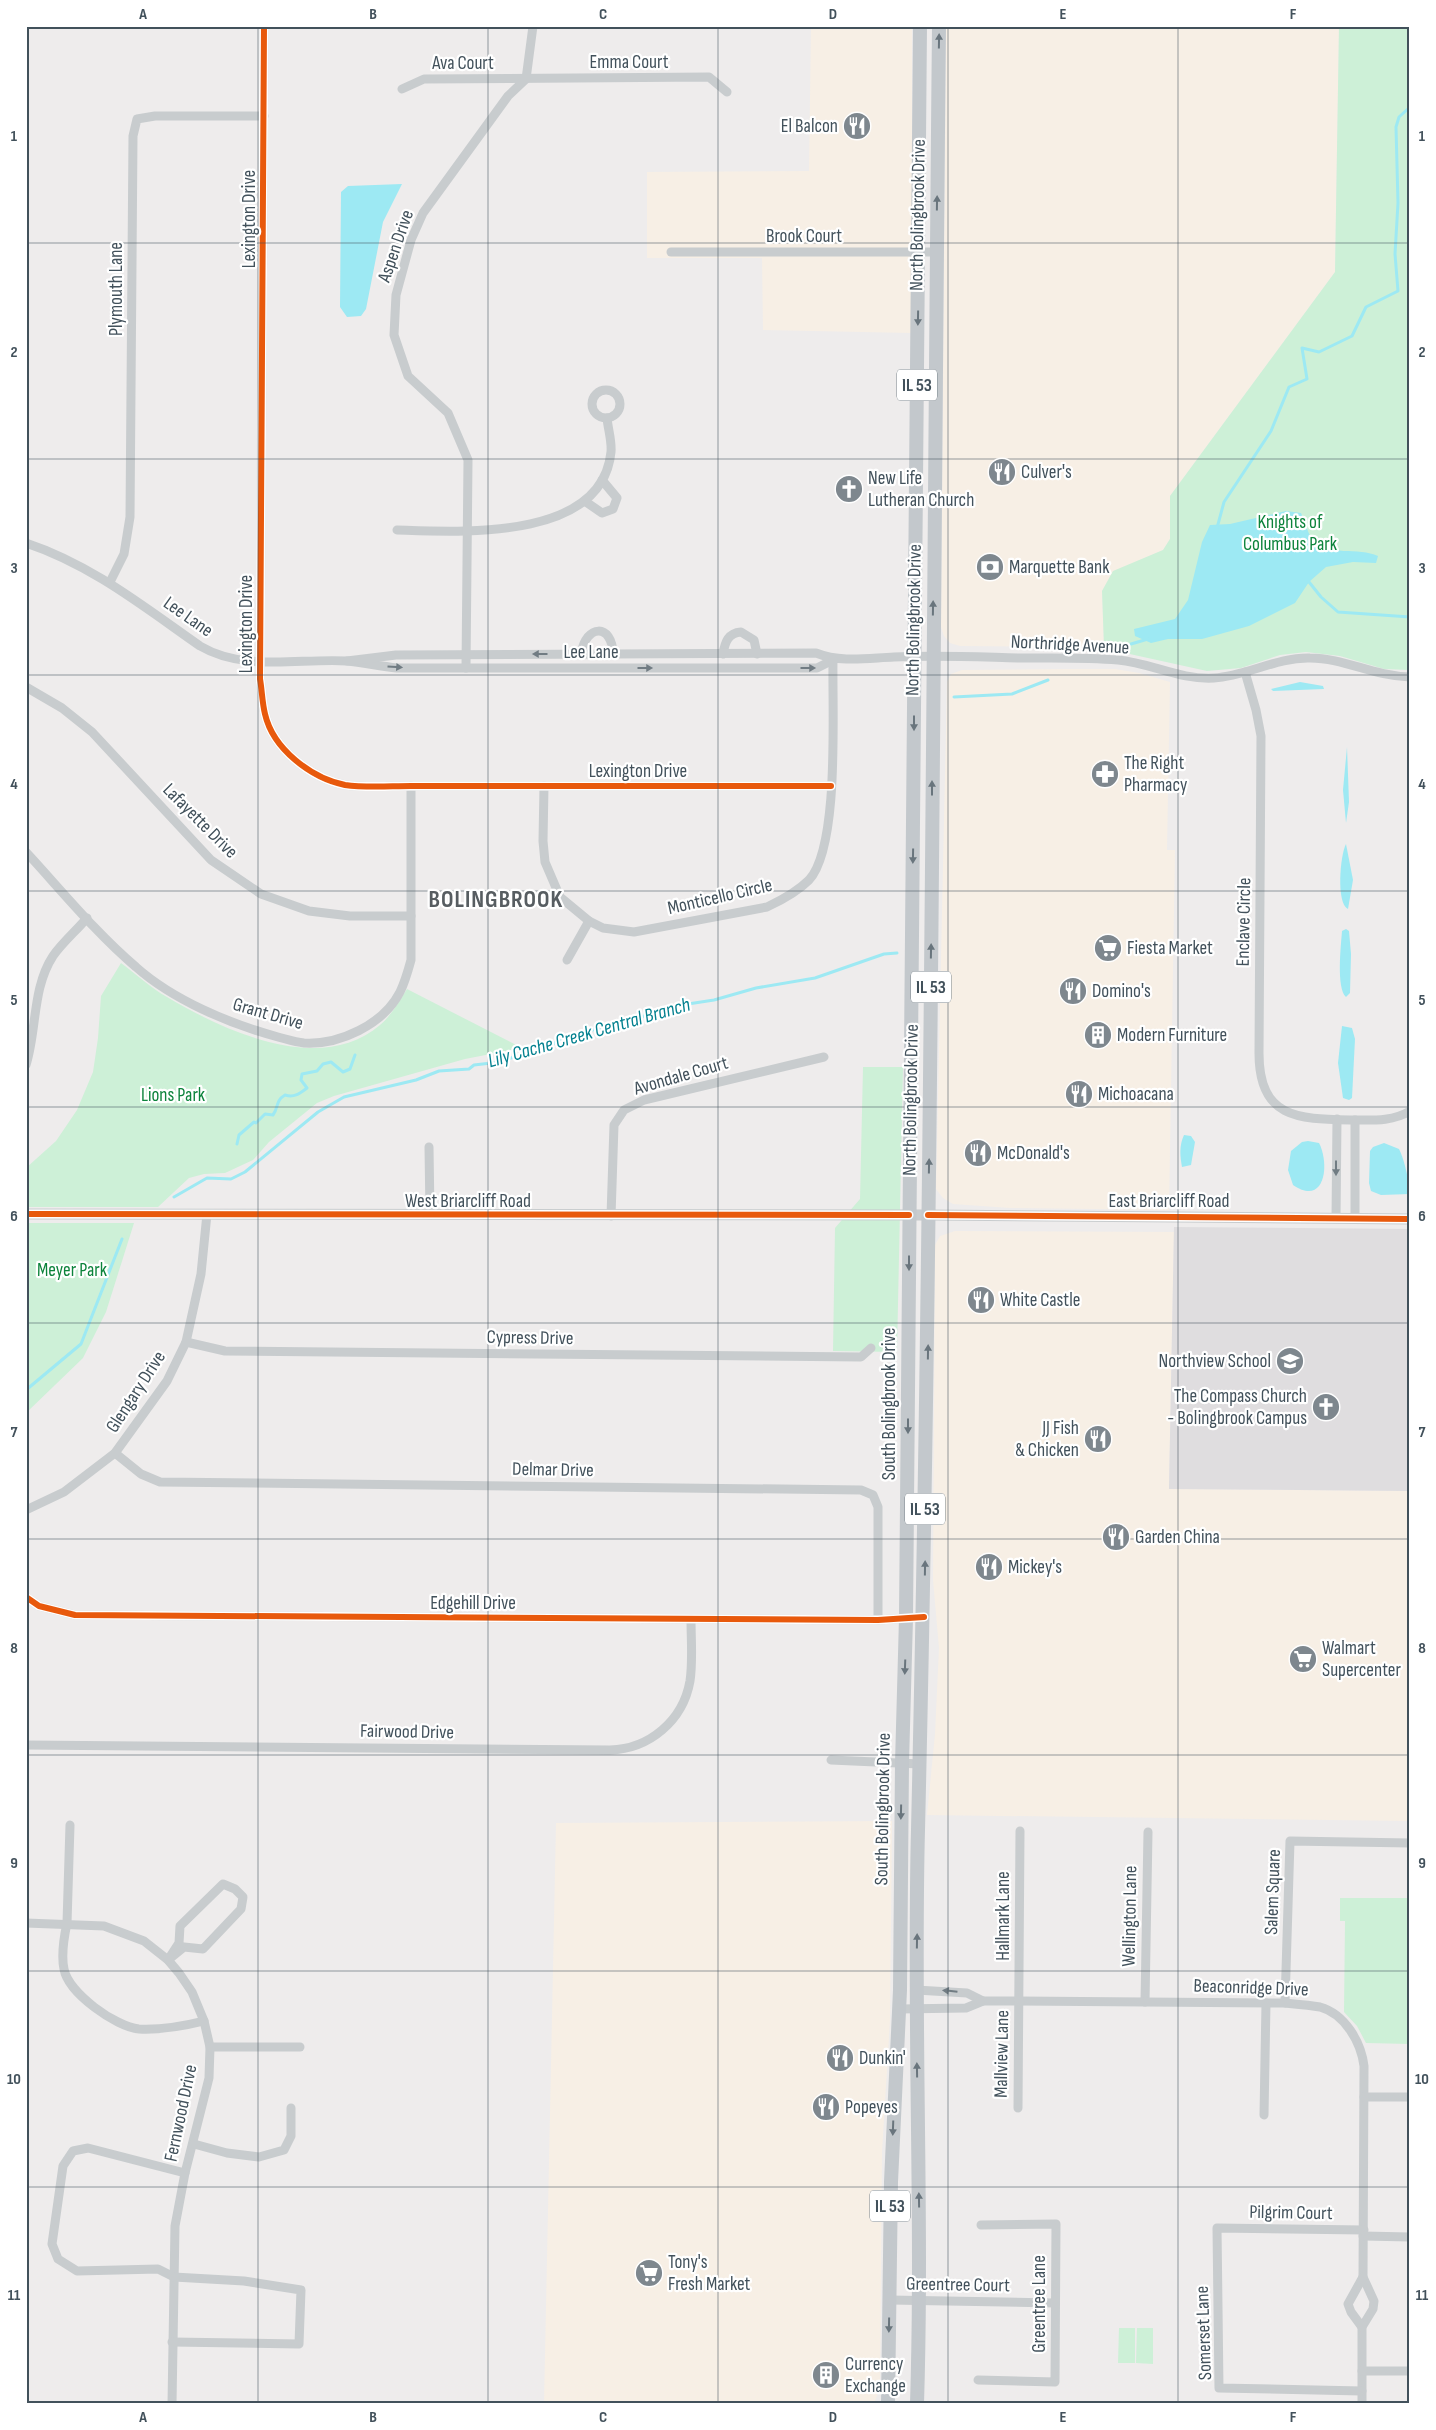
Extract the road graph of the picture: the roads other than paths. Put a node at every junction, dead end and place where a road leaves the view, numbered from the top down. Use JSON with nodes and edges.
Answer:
{"nodes":[{"id":1,"x":264,"y":26,"type":"edge"},
{"id":2,"x":533,"y":26,"type":"edge"},
{"id":3,"x":920,"y":26,"type":"edge"},
{"id":4,"x":939,"y":26,"type":"edge"},
{"id":5,"x":526,"y":79,"type":"junction"},
{"id":6,"x":402,"y":89,"type":"dead end"},
{"id":7,"x":727,"y":92,"type":"dead end"},
{"id":8,"x":264,"y":116,"type":"junction"},
{"id":9,"x":671,"y":252,"type":"dead end"},
{"id":10,"x":918,"y":252,"type":"junction"},
{"id":11,"x":936,"y":252,"type":"junction"},
{"id":12,"x":607,"y":418,"type":"dead end"},
{"id":13,"x":602,"y":480,"type":"junction"},
{"id":14,"x":586,"y":502,"type":"junction"},
{"id":15,"x":397,"y":530,"type":"dead end"},
{"id":16,"x":467,"y":533,"type":"junction"},
{"id":17,"x":26,"y":544,"type":"edge"},
{"id":18,"x":110,"y":582,"type":"junction"},
{"id":19,"x":466,"y":654,"type":"junction"},
{"id":20,"x":581,"y":654,"type":"junction"},
{"id":21,"x":613,"y":654,"type":"junction"},
{"id":22,"x":723,"y":654,"type":"junction"},
{"id":23,"x":757,"y":654,"type":"junction"},
{"id":24,"x":914,"y":656,"type":"junction"},
{"id":25,"x":932,"y":657,"type":"junction"},
{"id":26,"x":833,"y":660,"type":"junction"},
{"id":27,"x":260,"y":662,"type":"junction"},
{"id":28,"x":347,"y":662,"type":"junction"},
{"id":29,"x":466,"y":668,"type":"junction"},
{"id":30,"x":1245,"y":672,"type":"junction"},
{"id":31,"x":1410,"y":677,"type":"edge"},
{"id":32,"x":26,"y":687,"type":"edge"},
{"id":33,"x":411,"y":786,"type":"junction"},
{"id":34,"x":544,"y":786,"type":"junction"},
{"id":35,"x":831,"y":786,"type":"junction"},
{"id":36,"x":26,"y":852,"type":"edge"},
{"id":37,"x":411,"y":916,"type":"junction"},
{"id":38,"x":87,"y":918,"type":"junction"},
{"id":39,"x":589,"y":922,"type":"junction"},
{"id":40,"x":567,"y":960,"type":"dead end"},
{"id":41,"x":824,"y":1057,"type":"dead end"},
{"id":42,"x":26,"y":1065,"type":"edge"},
{"id":43,"x":1410,"y":1110,"type":"edge"},
{"id":44,"x":1337,"y":1119,"type":"junction"},
{"id":45,"x":1355,"y":1120,"type":"junction"},
{"id":46,"x":429,"y":1146,"type":"dead end"},
{"id":47,"x":26,"y":1214,"type":"edge"},
{"id":48,"x":207,"y":1214,"type":"junction"},
{"id":49,"x":909,"y":1214,"type":"junction"},
{"id":50,"x":928,"y":1214,"type":"junction"},
{"id":51,"x":430,"y":1216,"type":"junction"},
{"id":52,"x":611,"y":1216,"type":"junction"},
{"id":53,"x":1336,"y":1218,"type":"junction"},
{"id":54,"x":1355,"y":1218,"type":"junction"},
{"id":55,"x":1410,"y":1219,"type":"edge"},
{"id":56,"x":186,"y":1342,"type":"junction"},
{"id":57,"x":871,"y":1348,"type":"dead end"},
{"id":58,"x":115,"y":1453,"type":"junction"},
{"id":59,"x":26,"y":1510,"type":"edge"},
{"id":60,"x":26,"y":1597,"type":"edge"},
{"id":61,"x":924,"y":1617,"type":"junction"},
{"id":62,"x":906,"y":1618,"type":"junction"},
{"id":63,"x":691,"y":1619,"type":"junction"},
{"id":64,"x":878,"y":1620,"type":"junction"},
{"id":65,"x":26,"y":1745,"type":"edge"},
{"id":66,"x":831,"y":1760,"type":"dead end"},
{"id":67,"x":902,"y":1763,"type":"junction"},
{"id":68,"x":920,"y":1764,"type":"junction"},
{"id":69,"x":70,"y":1825,"type":"dead end"},
{"id":70,"x":1020,"y":1831,"type":"dead end"},
{"id":71,"x":1148,"y":1832,"type":"dead end"},
{"id":72,"x":1410,"y":1842,"type":"edge"},
{"id":73,"x":26,"y":1923,"type":"edge"},
{"id":74,"x":67,"y":1923,"type":"junction"},
{"id":75,"x":168,"y":1960,"type":"junction"},
{"id":76,"x":916,"y":1990,"type":"junction"},
{"id":77,"x":983,"y":2001,"type":"junction"},
{"id":78,"x":1019,"y":2001,"type":"junction"},
{"id":79,"x":1144,"y":2002,"type":"junction"},
{"id":80,"x":1266,"y":2003,"type":"junction"},
{"id":81,"x":1285,"y":2003,"type":"junction"},
{"id":82,"x":899,"y":2009,"type":"junction"},
{"id":83,"x":916,"y":2009,"type":"junction"},
{"id":84,"x":204,"y":2021,"type":"junction"},
{"id":85,"x":210,"y":2047,"type":"junction"},
{"id":86,"x":300,"y":2047,"type":"dead end"},
{"id":87,"x":1364,"y":2097,"type":"junction"},
{"id":88,"x":1410,"y":2097,"type":"edge"},
{"id":89,"x":291,"y":2108,"type":"dead end"},
{"id":90,"x":1018,"y":2108,"type":"dead end"},
{"id":91,"x":1264,"y":2115,"type":"dead end"},
{"id":92,"x":194,"y":2144,"type":"junction"},
{"id":93,"x":185,"y":2173,"type":"junction"},
{"id":94,"x":981,"y":2225,"type":"dead end"},
{"id":95,"x":1217,"y":2228,"type":"joint"},
{"id":96,"x":1363,"y":2233,"type":"junction"},
{"id":97,"x":1410,"y":2237,"type":"edge"},
{"id":98,"x":174,"y":2277,"type":"junction"},
{"id":99,"x":1363,"y":2277,"type":"junction"},
{"id":100,"x":890,"y":2300,"type":"junction"},
{"id":101,"x":920,"y":2301,"type":"junction"},
{"id":102,"x":1055,"y":2303,"type":"junction"},
{"id":103,"x":1362,"y":2327,"type":"junction"},
{"id":104,"x":172,"y":2342,"type":"junction"},
{"id":105,"x":1362,"y":2371,"type":"junction"},
{"id":106,"x":1410,"y":2371,"type":"edge"},
{"id":107,"x":978,"y":2380,"type":"dead end"},
{"id":108,"x":1362,"y":2391,"type":"junction"},
{"id":109,"x":172,"y":2404,"type":"edge"},
{"id":110,"x":888,"y":2404,"type":"edge"},
{"id":111,"x":917,"y":2404,"type":"edge"},
{"id":112,"x":1362,"y":2404,"type":"edge"}],
"edges":[{"from":1,"to":8,"type":"street","name":"Lexington Drive"},
{"from":2,"to":5,"type":"street"},
{"from":3,"to":10,"type":"main road","name":"North Bolingbrook Drive","number":"IL 53"},
{"from":11,"to":4,"type":"main road","name":"North Bolingbrook Drive","number":"IL 53","one_way":true},
{"from":5,"to":6,"type":"street","name":"Ava Court"},
{"from":5,"to":7,"type":"street","name":"Emma Court"},
{"from":5,"to":16,"type":"street","name":"Aspen Drive"},
{"from":8,"to":18,"type":"street","name":"Plymouth Lane"},
{"from":8,"to":27,"type":"street","name":"Lexington Drive"},
{"from":9,"to":10,"type":"street","name":"Brook Court"},
{"from":10,"to":11,"type":"street","name":"Brook Court"},
{"from":10,"to":24,"type":"main road","name":"North Bolingbrook Drive","number":"IL 53","one_way":true},
{"from":25,"to":11,"type":"main road","name":"North Bolingbrook Drive","number":"IL 53","one_way":true},
{"from":12,"to":13,"type":"street"},
{"from":13,"to":14,"type":"street"},
{"from":13,"to":14,"type":"street"},
{"from":14,"to":16,"type":"street"},
{"from":15,"to":16,"type":"street"},
{"from":16,"to":19,"type":"street","name":"Aspen Drive"},
{"from":17,"to":18,"type":"street","name":"Lee Lane"},
{"from":18,"to":27,"type":"street","name":"Lee Lane"},
{"from":20,"to":19,"type":"street","name":"Lee Lane","one_way":true},
{"from":19,"to":28,"type":"street","name":"Lee Lane"},
{"from":19,"to":29,"type":"street","name":"Aspen Drive"},
{"from":20,"to":21,"type":"street","name":"Lee Lane"},
{"from":20,"to":21,"type":"street","name":"Lee Lane"},
{"from":21,"to":22,"type":"street","name":"Lee Lane"},
{"from":22,"to":23,"type":"street","name":"Lee Lane"},
{"from":22,"to":23,"type":"street"},
{"from":23,"to":26,"type":"street","name":"Lee Lane"},
{"from":24,"to":25,"type":"street","name":"Lee Lane"},
{"from":24,"to":26,"type":"street","name":"Lee Lane"},
{"from":24,"to":49,"type":"main road","name":"North Bolingbrook Drive","number":"IL 53","one_way":true},
{"from":25,"to":30,"type":"street","name":"Northridge Avenue"},
{"from":50,"to":25,"type":"main road","name":"North Bolingbrook Drive","number":"IL 53","one_way":true},
{"from":29,"to":26,"type":"street","name":"Lee Lane","one_way":true},
{"from":26,"to":35,"type":"street","name":"Monticello Circle"},
{"from":27,"to":28,"type":"street","name":"Lee Lane"},
{"from":27,"to":33,"type":"street","name":"Lexington Drive"},
{"from":28,"to":29,"type":"street","name":"Lee Lane","one_way":true},
{"from":30,"to":31,"type":"street","name":"Northridge Avenue"},
{"from":30,"to":44,"type":"street","name":"Enclave Circle"},
{"from":32,"to":37,"type":"street","name":"Lafayette Drive"},
{"from":33,"to":34,"type":"street","name":"Lexington Drive"},
{"from":33,"to":37,"type":"street","name":"Grant Drive"},
{"from":34,"to":35,"type":"street","name":"Lexington Drive"},
{"from":34,"to":39,"type":"street","name":"Monticello Circle"},
{"from":35,"to":39,"type":"street","name":"Monticello Circle"},
{"from":36,"to":38,"type":"street","name":"Grant Drive"},
{"from":37,"to":38,"type":"street","name":"Grant Drive"},
{"from":38,"to":42,"type":"street"},
{"from":39,"to":40,"type":"street"},
{"from":41,"to":52,"type":"street","name":"Avondale Court"},
{"from":43,"to":45,"type":"street","name":"Enclave Circle"},
{"from":44,"to":45,"type":"street","name":"Enclave Circle"},
{"from":44,"to":53,"type":"street","one_way":true},
{"from":45,"to":54,"type":"street"},
{"from":46,"to":51,"type":"street"},
{"from":47,"to":48,"type":"street","name":"West Briarcliff Road"},
{"from":48,"to":51,"type":"street","name":"West Briarcliff Road"},
{"from":48,"to":56,"type":"street","name":"Glengary Drive"},
{"from":49,"to":50,"type":"street","name":"West Briarcliff Road"},
{"from":49,"to":52,"type":"street","name":"West Briarcliff Road"},
{"from":49,"to":62,"type":"main road","name":"South Bolingbrook Drive","number":"IL 53","one_way":true},
{"from":50,"to":53,"type":"street","name":"East Briarcliff Road"},
{"from":61,"to":50,"type":"main road","name":"South Bolingbrook Drive","number":"IL 53","one_way":true},
{"from":51,"to":52,"type":"street","name":"West Briarcliff Road"},
{"from":53,"to":54,"type":"street","name":"East Briarcliff Road"},
{"from":54,"to":55,"type":"street","name":"East Briarcliff Road"},
{"from":56,"to":57,"type":"street","name":"Cypress Drive"},
{"from":56,"to":58,"type":"street","name":"Glengary Drive"},
{"from":58,"to":59,"type":"street","name":"Glengary Drive"},
{"from":58,"to":64,"type":"street","name":"Delmar Drive"},
{"from":60,"to":63,"type":"street","name":"Edgehill Drive"},
{"from":61,"to":62,"type":"street","name":"Edgehill Drive"},
{"from":61,"to":68,"type":"main road","name":"South Bolingbrook Drive","number":"IL 53"},
{"from":62,"to":64,"type":"street","name":"Edgehill Drive"},
{"from":62,"to":67,"type":"main road","name":"South Bolingbrook Drive","number":"IL 53","one_way":true},
{"from":63,"to":64,"type":"street","name":"Edgehill Drive"},
{"from":63,"to":65,"type":"street","name":"Fairwood Drive"},
{"from":66,"to":67,"type":"street"},
{"from":67,"to":68,"type":"street"},
{"from":67,"to":82,"type":"main road","name":"South Bolingbrook Drive","number":"IL 53","one_way":true},
{"from":76,"to":68,"type":"main road","name":"South Bolingbrook Drive","number":"IL 53","one_way":true},
{"from":69,"to":74,"type":"street"},
{"from":70,"to":78,"type":"street","name":"Hallmark Lane"},
{"from":71,"to":79,"type":"street","name":"Wellington Lane"},
{"from":72,"to":81,"type":"street","name":"Salem Square"},
{"from":73,"to":74,"type":"street","name":"Fernwood Drive"},
{"from":74,"to":75,"type":"street","name":"Fernwood Drive"},
{"from":74,"to":84,"type":"street"},
{"from":75,"to":75,"type":"street"},
{"from":75,"to":84,"type":"street","name":"Fernwood Drive"},
{"from":77,"to":76,"type":"street","name":"Beaconridge Drive","one_way":true},
{"from":76,"to":83,"type":"main road","name":"South Bolingbrook Drive","number":"IL 53"},
{"from":77,"to":78,"type":"street","name":"Beaconridge Drive"},
{"from":77,"to":83,"type":"street","name":"Beaconridge Drive"},
{"from":78,"to":79,"type":"street","name":"Beaconridge Drive"},
{"from":78,"to":90,"type":"street","name":"Mallview Lane"},
{"from":79,"to":80,"type":"street","name":"Beaconridge Drive"},
{"from":80,"to":81,"type":"street","name":"Beaconridge Drive"},
{"from":80,"to":91,"type":"street"},
{"from":81,"to":87,"type":"street","name":"Beaconridge Drive"},
{"from":82,"to":83,"type":"street","name":"Beaconridge Drive"},
{"from":82,"to":100,"type":"main road","name":"South Bolingbrook Drive","number":"IL 53","one_way":true},
{"from":101,"to":83,"type":"main road","name":"South Bolingbrook Drive","number":"IL 53","one_way":true},
{"from":84,"to":85,"type":"street","name":"Fernwood Drive"},
{"from":85,"to":86,"type":"street"},
{"from":85,"to":92,"type":"street","name":"Fernwood Drive"},
{"from":87,"to":88,"type":"street"},
{"from":87,"to":96,"type":"street","name":"Beaconridge Drive"},
{"from":89,"to":92,"type":"street"},
{"from":92,"to":93,"type":"street","name":"Fernwood Drive"},
{"from":93,"to":98,"type":"street","name":"Fernwood Drive"},
{"from":93,"to":98,"type":"street"},
{"from":94,"to":102,"type":"street","name":"Greentree Lane"},
{"from":95,"to":96,"type":"street","name":"Pilgrim Court"},
{"from":95,"to":108,"type":"street","name":"Somerset Lane"},
{"from":96,"to":97,"type":"street","name":"Pilgrim Court"},
{"from":96,"to":99,"type":"street","name":"Beaconridge Drive"},
{"from":98,"to":104,"type":"street","name":"Fernwood Drive"},
{"from":98,"to":104,"type":"street"},
{"from":99,"to":103,"type":"street","name":"Beaconridge Drive"},
{"from":99,"to":103,"type":"street","name":"Beaconridge Drive"},
{"from":100,"to":101,"type":"street","name":"Greentree Court"},
{"from":100,"to":110,"type":"main road","name":"South Bolingbrook Drive","number":"IL 53","one_way":true},
{"from":101,"to":102,"type":"street","name":"Greentree Court"},
{"from":101,"to":111,"type":"main road","name":"South Bolingbrook Drive","number":"IL 53"},
{"from":102,"to":107,"type":"street","name":"Greentree Lane"},
{"from":103,"to":105,"type":"street","name":"Beaconridge Drive"},
{"from":104,"to":109,"type":"street","name":"Fernwood Drive"},
{"from":105,"to":106,"type":"street"},
{"from":105,"to":108,"type":"street","name":"Beaconridge Drive"},
{"from":108,"to":112,"type":"street","name":"Beaconridge Drive"}]}
